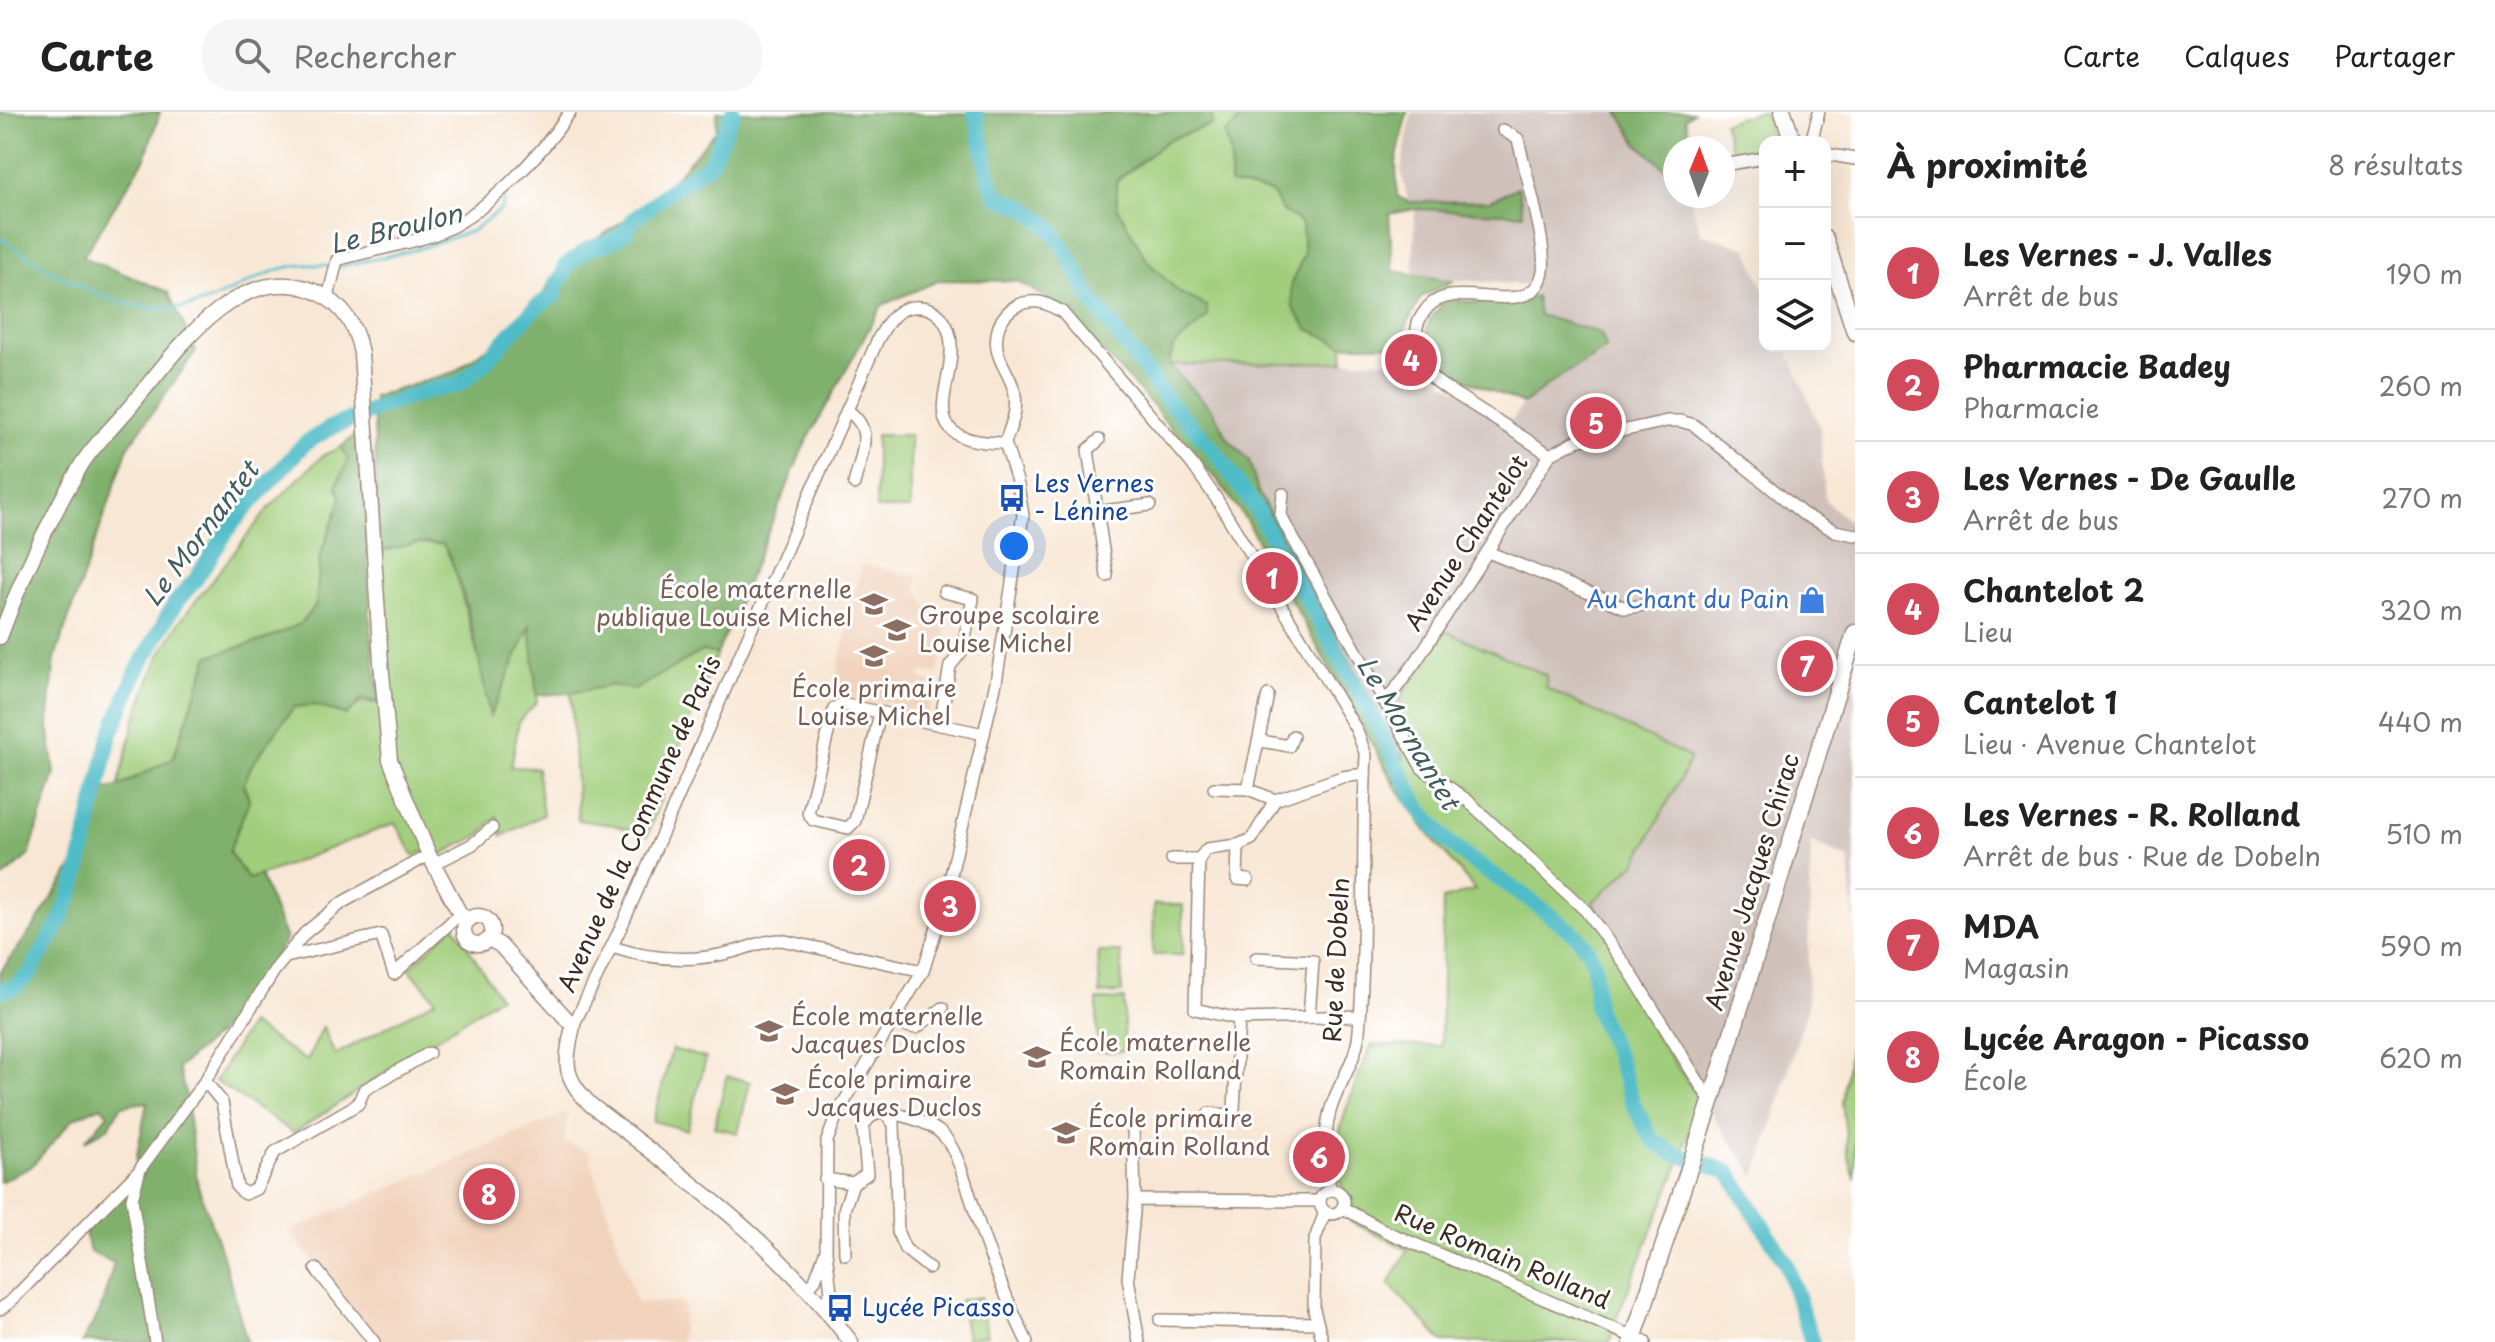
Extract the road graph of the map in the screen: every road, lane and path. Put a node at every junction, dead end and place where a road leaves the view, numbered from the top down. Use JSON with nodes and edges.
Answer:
{"nodes":[{"id":1,"x":570,"y":112,"type":"edge"},
{"id":2,"x":1783,"y":112,"type":"edge"},
{"id":3,"x":1819,"y":112,"type":"edge"},
{"id":4,"x":1503,"y":130,"type":"dead end"},
{"id":5,"x":1791,"y":136,"type":"edge"},
{"id":6,"x":1813,"y":136,"type":"edge"},
{"id":7,"x":1831,"y":155,"type":"edge"},
{"id":8,"x":1759,"y":159,"type":"edge"},
{"id":9,"x":1855,"y":159,"type":"edge"},
{"id":10,"x":1735,"y":163,"type":"edge"},
{"id":11,"x":1831,"y":258,"type":"edge"},
{"id":12,"x":328,"y":298,"type":"junction"},
{"id":13,"x":1855,"y":332,"type":"edge"},
{"id":14,"x":847,"y":410,"type":"junction"},
{"id":15,"x":1099,"y":440,"type":"dead end"},
{"id":16,"x":1005,"y":443,"type":"junction"},
{"id":17,"x":1550,"y":455,"type":"junction"},
{"id":18,"x":854,"y":484,"type":"dead end"},
{"id":19,"x":1283,"y":494,"type":"dead end"},
{"id":20,"x":1150,"y":505,"type":"dead end"},
{"id":21,"x":1096,"y":512,"type":"junction"},
{"id":22,"x":1855,"y":535,"type":"edge"},
{"id":23,"x":1488,"y":552,"type":"junction"},
{"id":24,"x":1107,"y":576,"type":"dead end"},
{"id":25,"x":944,"y":592,"type":"dead end"},
{"id":26,"x":1650,"y":604,"type":"dead end"},
{"id":27,"x":1855,"y":633,"type":"edge"},
{"id":28,"x":0,"y":637,"type":"edge"},
{"id":29,"x":1268,"y":695,"type":"dead end"},
{"id":30,"x":1383,"y":700,"type":"junction"},
{"id":31,"x":880,"y":713,"type":"junction"},
{"id":32,"x":940,"y":725,"type":"junction"},
{"id":33,"x":984,"y":734,"type":"junction"},
{"id":34,"x":1293,"y":736,"type":"dead end"},
{"id":35,"x":1261,"y":741,"type":"junction"},
{"id":36,"x":1365,"y":774,"type":"junction"},
{"id":37,"x":1214,"y":788,"type":"dead end"},
{"id":38,"x":1248,"y":789,"type":"junction"},
{"id":39,"x":1275,"y":800,"type":"junction"},
{"id":40,"x":492,"y":828,"type":"dead end"},
{"id":41,"x":1238,"y":845,"type":"junction"},
{"id":42,"x":431,"y":859,"type":"junction"},
{"id":43,"x":1172,"y":859,"type":"dead end"},
{"id":44,"x":1199,"y":859,"type":"junction"},
{"id":45,"x":1248,"y":880,"type":"dead end"},
{"id":46,"x":464,"y":917,"type":"junction"},
{"id":47,"x":612,"y":947,"type":"junction"},
{"id":48,"x":285,"y":957,"type":"junction"},
{"id":49,"x":1256,"y":958,"type":"dead end"},
{"id":50,"x":923,"y":971,"type":"junction"},
{"id":51,"x":943,"y":1008,"type":"dead end"},
{"id":52,"x":1360,"y":1016,"type":"junction"},
{"id":53,"x":1309,"y":1017,"type":"junction"},
{"id":54,"x":896,"y":1018,"type":"junction"},
{"id":55,"x":1239,"y":1019,"type":"junction"},
{"id":56,"x":573,"y":1026,"type":"junction"},
{"id":57,"x":429,"y":1053,"type":"dead end"},
{"id":58,"x":205,"y":1081,"type":"junction"},
{"id":59,"x":1711,"y":1102,"type":"junction"},
{"id":60,"x":885,"y":1113,"type":"junction"},
{"id":61,"x":1209,"y":1113,"type":"dead end"},
{"id":62,"x":1133,"y":1126,"type":"dead end"},
{"id":63,"x":140,"y":1169,"type":"junction"},
{"id":64,"x":825,"y":1179,"type":"junction"},
{"id":65,"x":853,"y":1183,"type":"junction"},
{"id":66,"x":1330,"y":1190,"type":"junction"},
{"id":67,"x":1135,"y":1200,"type":"junction"},
{"id":68,"x":1322,"y":1207,"type":"junction"},
{"id":69,"x":1343,"y":1208,"type":"junction"},
{"id":70,"x":826,"y":1252,"type":"junction"},
{"id":71,"x":845,"y":1254,"type":"dead end"},
{"id":72,"x":929,"y":1268,"type":"dead end"},
{"id":73,"x":316,"y":1269,"type":"dead end"},
{"id":74,"x":831,"y":1281,"type":"junction"},
{"id":75,"x":812,"y":1284,"type":"junction"},
{"id":76,"x":823,"y":1306,"type":"junction"},
{"id":77,"x":0,"y":1309,"type":"edge"},
{"id":78,"x":1160,"y":1320,"type":"dead end"},
{"id":79,"x":1317,"y":1323,"type":"junction"},
{"id":80,"x":1637,"y":1340,"type":"edge"},
{"id":81,"x":155,"y":1342,"type":"edge"},
{"id":82,"x":374,"y":1342,"type":"edge"},
{"id":83,"x":851,"y":1342,"type":"edge"},
{"id":84,"x":1027,"y":1342,"type":"edge"},
{"id":85,"x":1139,"y":1342,"type":"edge"},
{"id":86,"x":1323,"y":1342,"type":"edge"}],
"edges":[{"from":1,"to":12,"type":"street"},
{"from":2,"to":5,"type":"main road"},
{"from":3,"to":6,"type":"street"},
{"from":4,"to":17,"type":"street"},
{"from":7,"to":9,"type":"street"},
{"from":8,"to":10,"type":"street"},
{"from":11,"to":13,"type":"main road"},
{"from":12,"to":28,"type":"street"},
{"from":12,"to":42,"type":"street"},
{"from":14,"to":16,"type":"street","name":"Avenue de la Commune de Paris"},
{"from":14,"to":18,"type":"street"},
{"from":14,"to":47,"type":"street","name":"Avenue de la Commune de Paris"},
{"from":15,"to":21,"type":"street"},
{"from":16,"to":33,"type":"street"},
{"from":16,"to":36,"type":"street"},
{"from":17,"to":22,"type":"street","name":"Avenue Chantelot"},
{"from":17,"to":23,"type":"street","name":"Avenue Chantelot"},
{"from":19,"to":30,"type":"street"},
{"from":20,"to":21,"type":"street"},
{"from":21,"to":24,"type":"street"},
{"from":23,"to":26,"type":"street"},
{"from":23,"to":30,"type":"street","name":"Avenue Chantelot"},
{"from":25,"to":32,"type":"street"},
{"from":27,"to":59,"type":"main road","name":"Avenue Jacques Chirac"},
{"from":29,"to":35,"type":"street"},
{"from":30,"to":59,"type":"street"},
{"from":31,"to":31,"type":"street"},
{"from":31,"to":32,"type":"street"},
{"from":32,"to":33,"type":"street"},
{"from":33,"to":50,"type":"street"},
{"from":34,"to":35,"type":"street"},
{"from":35,"to":38,"type":"street"},
{"from":36,"to":39,"type":"street"},
{"from":36,"to":52,"type":"street","name":"Rue de Dobeln"},
{"from":37,"to":38,"type":"street"},
{"from":38,"to":39,"type":"street"},
{"from":39,"to":41,"type":"street"},
{"from":40,"to":42,"type":"street"},
{"from":41,"to":44,"type":"street"},
{"from":41,"to":45,"type":"street"},
{"from":42,"to":46,"type":"street"},
{"from":42,"to":48,"type":"street"},
{"from":43,"to":44,"type":"street"},
{"from":44,"to":55,"type":"street"},
{"from":46,"to":48,"type":"street"},
{"from":46,"to":56,"type":"street"},
{"from":47,"to":50,"type":"street"},
{"from":47,"to":56,"type":"street","name":"Avenue de la Commune de Paris"},
{"from":48,"to":58,"type":"street"},
{"from":49,"to":53,"type":"street"},
{"from":50,"to":54,"type":"street"},
{"from":51,"to":54,"type":"street"},
{"from":52,"to":53,"type":"street"},
{"from":52,"to":66,"type":"street","name":"Rue de Dobeln"},
{"from":53,"to":55,"type":"street"},
{"from":54,"to":64,"type":"street"},
{"from":55,"to":61,"type":"street"},
{"from":56,"to":75,"type":"street"},
{"from":57,"to":58,"type":"street"},
{"from":58,"to":63,"type":"street"},
{"from":59,"to":80,"type":"main road","name":"Avenue Jacques Chirac"},
{"from":60,"to":65,"type":"street"},
{"from":60,"to":72,"type":"street"},
{"from":60,"to":84,"type":"street"},
{"from":62,"to":67,"type":"street"},
{"from":63,"to":77,"type":"street"},
{"from":63,"to":81,"type":"street"},
{"from":64,"to":65,"type":"street"},
{"from":64,"to":70,"type":"street"},
{"from":65,"to":71,"type":"street"},
{"from":66,"to":68,"type":"street"},
{"from":66,"to":69,"type":"street"},
{"from":67,"to":68,"type":"street"},
{"from":67,"to":85,"type":"street"},
{"from":68,"to":69,"type":"street"},
{"from":68,"to":79,"type":"street"},
{"from":69,"to":80,"type":"street","name":"Rue Romain Rolland"},
{"from":70,"to":74,"type":"street"},
{"from":70,"to":75,"type":"street"},
{"from":73,"to":82,"type":"street"},
{"from":74,"to":75,"type":"street"},
{"from":74,"to":76,"type":"street"},
{"from":75,"to":76,"type":"street"},
{"from":76,"to":83,"type":"street"},
{"from":78,"to":79,"type":"street"},
{"from":79,"to":86,"type":"street"}]}
